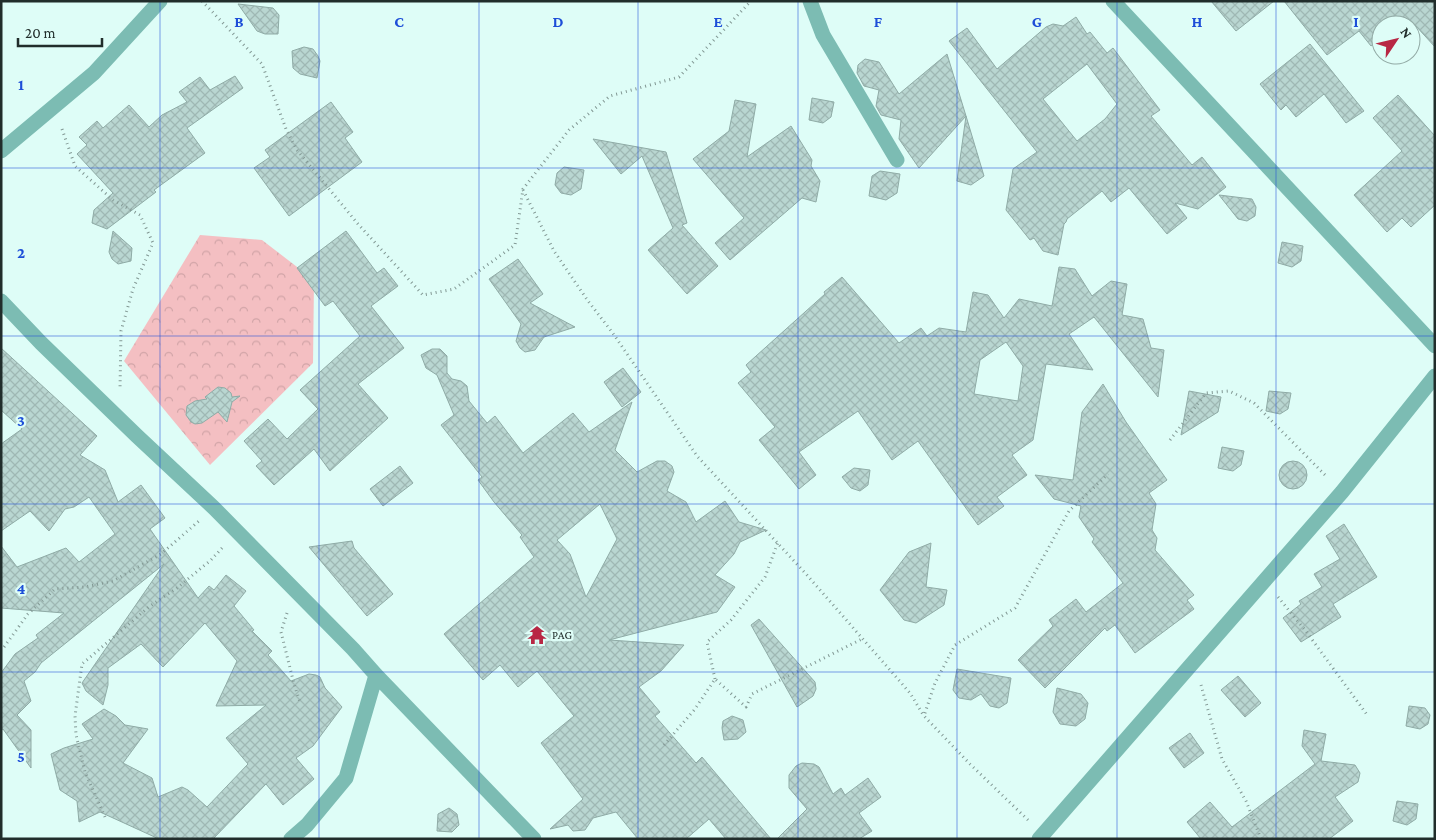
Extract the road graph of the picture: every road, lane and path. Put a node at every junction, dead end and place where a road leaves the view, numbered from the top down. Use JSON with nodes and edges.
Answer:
{"nodes":[{"id":1,"x":160,"y":1,"type":"edge"},
{"id":2,"x":202,"y":1,"type":"edge"},
{"id":3,"x":751,"y":1,"type":"edge"},
{"id":4,"x":810,"y":1,"type":"edge"},
{"id":5,"x":1113,"y":1,"type":"edge"},
{"id":6,"x":54,"y":107,"type":"junction"},
{"id":7,"x":1,"y":152,"type":"edge"},
{"id":8,"x":896,"y":160,"type":"dead end"},
{"id":9,"x":523,"y":189,"type":"junction"},
{"id":10,"x":1,"y":301,"type":"edge"},
{"id":11,"x":1435,"y":346,"type":"edge"},
{"id":12,"x":1435,"y":376,"type":"edge"},
{"id":13,"x":121,"y":420,"type":"junction"},
{"id":14,"x":1170,"y":440,"type":"dead end"},
{"id":15,"x":1108,"y":474,"type":"dead end"},
{"id":16,"x":1342,"y":492,"type":"junction"},
{"id":17,"x":214,"y":508,"type":"junction"},
{"id":18,"x":238,"y":532,"type":"junction"},
{"id":19,"x":778,"y":542,"type":"junction"},
{"id":20,"x":1265,"y":581,"type":"junction"},
{"id":21,"x":294,"y":589,"type":"junction"},
{"id":22,"x":862,"y":639,"type":"junction"},
{"id":23,"x":4,"y":647,"type":"dead end"},
{"id":24,"x":1192,"y":664,"type":"junction"},
{"id":25,"x":376,"y":675,"type":"junction"},
{"id":26,"x":715,"y":679,"type":"junction"},
{"id":27,"x":300,"y":702,"type":"dead end"},
{"id":28,"x":924,"y":716,"type":"junction"},
{"id":29,"x":1368,"y":716,"type":"dead end"},
{"id":30,"x":664,"y":745,"type":"dead end"},
{"id":31,"x":105,"y":816,"type":"dead end"},
{"id":32,"x":1041,"y":836,"type":"edge"},
{"id":33,"x":291,"y":839,"type":"edge"},
{"id":34,"x":534,"y":839,"type":"edge"},
{"id":35,"x":1261,"y":839,"type":"edge"}],
"edges":[{"from":1,"to":6,"type":"street"},
{"from":2,"to":9,"type":"path"},
{"from":3,"to":9,"type":"path"},
{"from":4,"to":8,"type":"street"},
{"from":5,"to":11,"type":"street"},
{"from":6,"to":7,"type":"street"},
{"from":6,"to":13,"type":"path"},
{"from":9,"to":19,"type":"path"},
{"from":10,"to":13,"type":"street"},
{"from":12,"to":16,"type":"street"},
{"from":13,"to":17,"type":"street"},
{"from":14,"to":16,"type":"path"},
{"from":15,"to":28,"type":"path"},
{"from":16,"to":20,"type":"street"},
{"from":17,"to":18,"type":"street"},
{"from":17,"to":23,"type":"path"},
{"from":18,"to":21,"type":"street"},
{"from":18,"to":31,"type":"path"},
{"from":19,"to":22,"type":"path"},
{"from":19,"to":26,"type":"path"},
{"from":20,"to":24,"type":"street"},
{"from":20,"to":29,"type":"path"},
{"from":21,"to":25,"type":"street"},
{"from":21,"to":27,"type":"path"},
{"from":22,"to":26,"type":"path"},
{"from":22,"to":28,"type":"path"},
{"from":24,"to":32,"type":"street"},
{"from":24,"to":35,"type":"path"},
{"from":25,"to":33,"type":"street"},
{"from":25,"to":34,"type":"street"},
{"from":26,"to":30,"type":"path"},
{"from":28,"to":32,"type":"path"}]}
